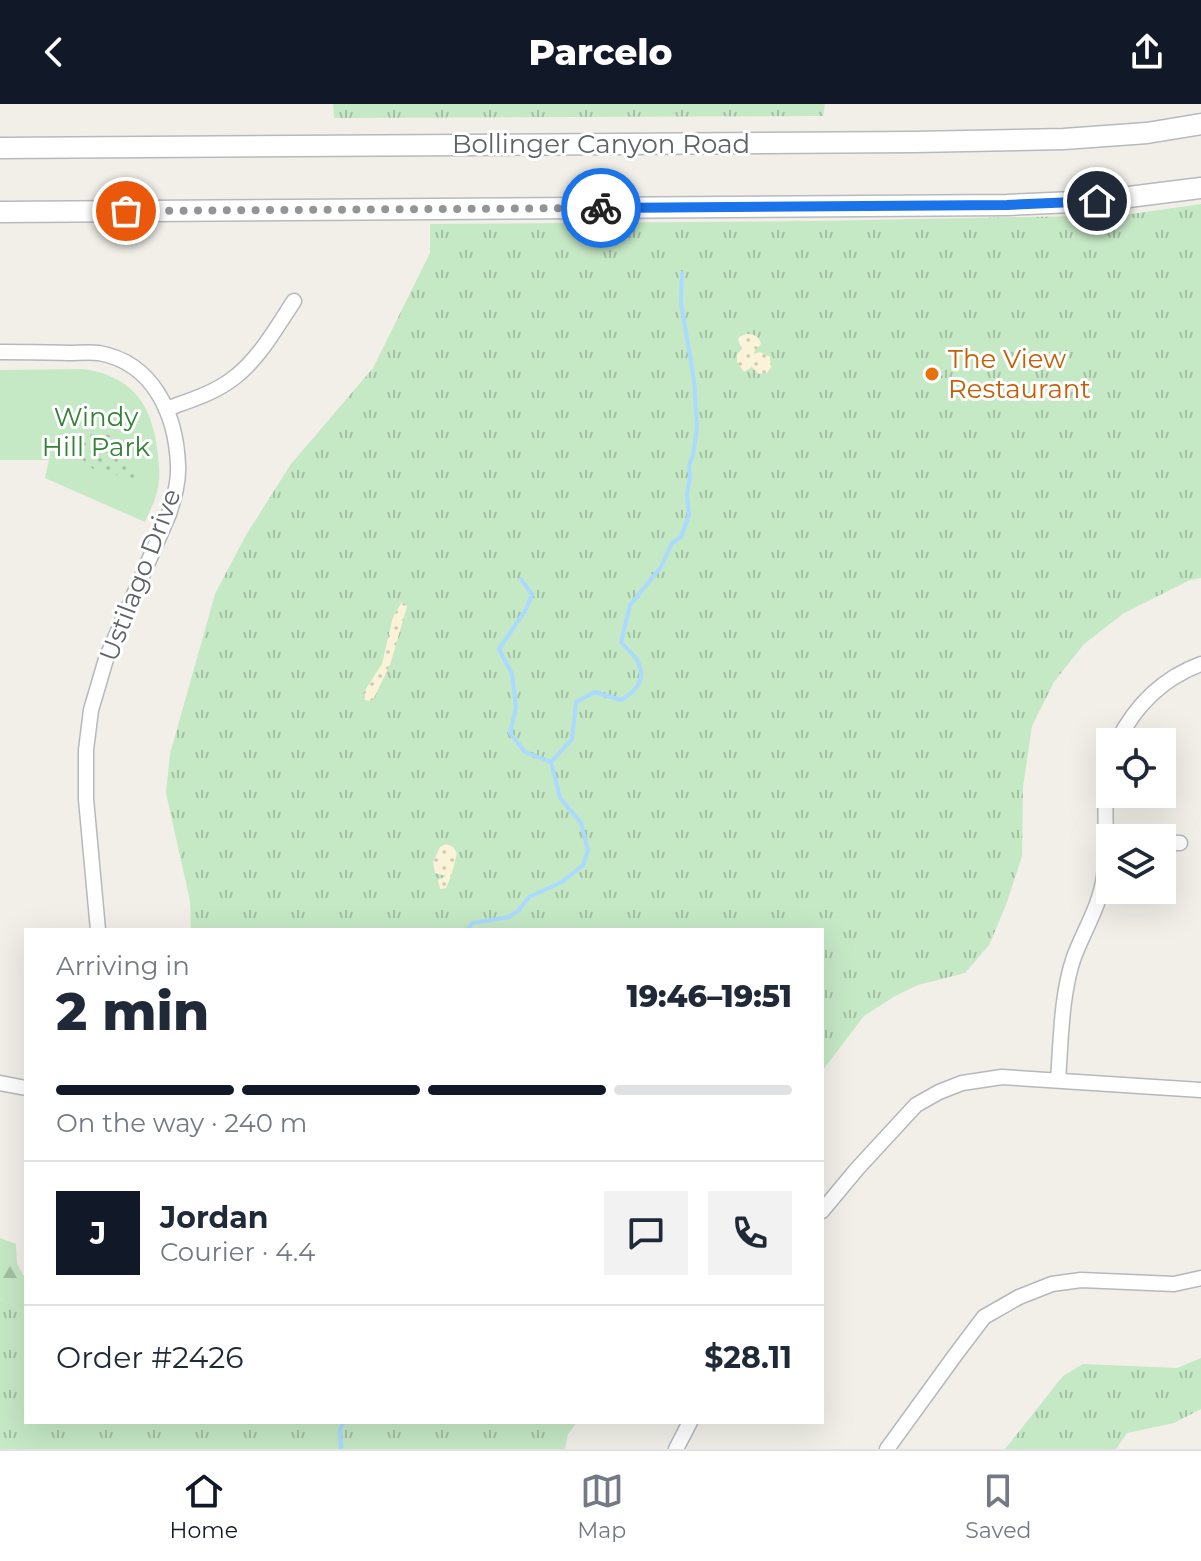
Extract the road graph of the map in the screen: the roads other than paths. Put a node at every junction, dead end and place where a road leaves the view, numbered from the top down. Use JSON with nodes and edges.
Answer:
{"nodes":[{"id":1,"x":1201,"y":124,"type":"edge"},
{"id":2,"x":0,"y":148,"type":"edge"},
{"id":3,"x":1201,"y":188,"type":"edge"},
{"id":4,"x":0,"y":212,"type":"edge"},
{"id":5,"x":294,"y":301,"type":"dead end"},
{"id":6,"x":0,"y":352,"type":"edge"},
{"id":7,"x":166,"y":409,"type":"junction"},
{"id":8,"x":1201,"y":664,"type":"edge"},
{"id":9,"x":1125,"y":728,"type":"edge"},
{"id":10,"x":1176,"y":843,"type":"edge"},
{"id":11,"x":1180,"y":843,"type":"dead end"},
{"id":12,"x":1098,"y":904,"type":"edge"},
{"id":13,"x":98,"y":928,"type":"edge"},
{"id":14,"x":1058,"y":1080,"type":"junction"},
{"id":15,"x":0,"y":1083,"type":"edge"},
{"id":16,"x":24,"y":1088,"type":"edge"},
{"id":17,"x":1201,"y":1090,"type":"edge"},
{"id":18,"x":824,"y":1209,"type":"edge"},
{"id":19,"x":1201,"y":1278,"type":"edge"},
{"id":20,"x":689,"y":1424,"type":"edge"},
{"id":21,"x":676,"y":1449,"type":"edge"},
{"id":22,"x":887,"y":1449,"type":"edge"}],
"edges":[{"from":1,"to":2,"type":"main road","name":"Bollinger Canyon Road"},
{"from":3,"to":4,"type":"main road"},
{"from":5,"to":7,"type":"street"},
{"from":6,"to":7,"type":"street","name":"Ustilago Drive"},
{"from":7,"to":13,"type":"street","name":"Ustilago Drive"},
{"from":8,"to":9,"type":"street"},
{"from":10,"to":11,"type":"street"},
{"from":12,"to":14,"type":"street"},
{"from":14,"to":17,"type":"street"},
{"from":14,"to":18,"type":"street"},
{"from":15,"to":16,"type":"street"},
{"from":19,"to":22,"type":"street"},
{"from":20,"to":21,"type":"street"}]}
